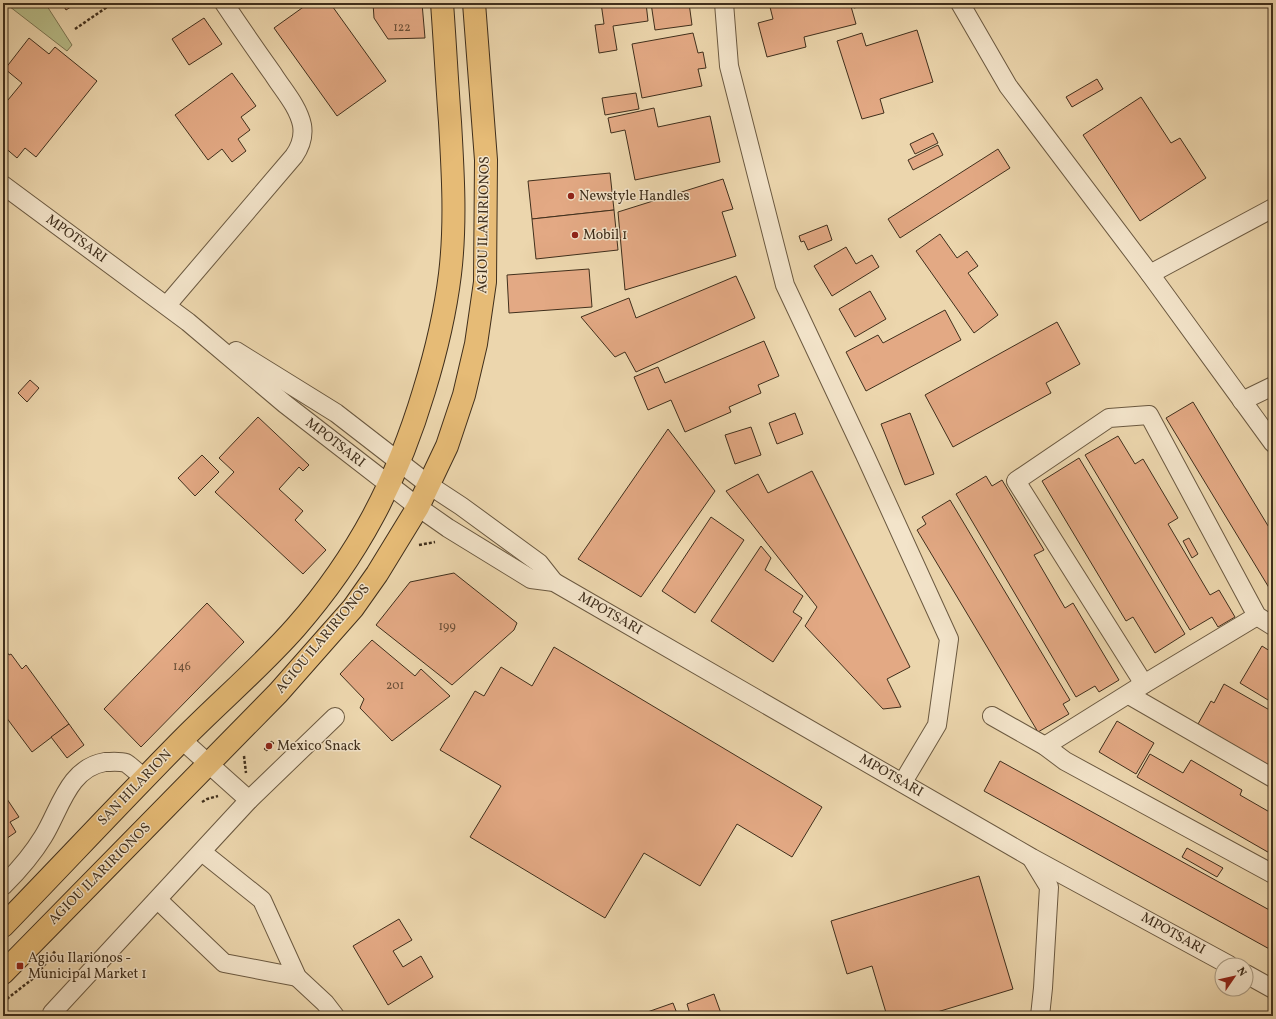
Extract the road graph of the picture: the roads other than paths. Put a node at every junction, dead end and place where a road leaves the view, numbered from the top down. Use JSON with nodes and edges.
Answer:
{"nodes":[{"id":1,"x":224,"y":3,"type":"edge"},
{"id":2,"x":442,"y":3,"type":"edge"},
{"id":3,"x":474,"y":3,"type":"edge"},
{"id":4,"x":724,"y":3,"type":"edge"},
{"id":5,"x":960,"y":3,"type":"edge"},
{"id":6,"x":3,"y":185,"type":"edge"},
{"id":7,"x":1273,"y":208,"type":"edge"},
{"id":8,"x":1150,"y":274,"type":"junction"},
{"id":9,"x":167,"y":305,"type":"junction"},
{"id":10,"x":188,"y":322,"type":"junction"},
{"id":11,"x":1273,"y":386,"type":"edge"},
{"id":12,"x":1242,"y":400,"type":"junction"},
{"id":13,"x":1273,"y":443,"type":"edge"},
{"id":14,"x":400,"y":462,"type":"junction"},
{"id":15,"x":429,"y":485,"type":"junction"},
{"id":16,"x":390,"y":486,"type":"junction"},
{"id":17,"x":418,"y":507,"type":"junction"},
{"id":18,"x":554,"y":582,"type":"junction"},
{"id":19,"x":1257,"y":616,"type":"junction"},
{"id":20,"x":1273,"y":626,"type":"edge"},
{"id":21,"x":254,"y":671,"type":"joint"},
{"id":22,"x":1144,"y":684,"type":"junction"},
{"id":23,"x":1129,"y":695,"type":"junction"},
{"id":24,"x":992,"y":716,"type":"dead end"},
{"id":25,"x":336,"y":717,"type":"dead end"},
{"id":26,"x":182,"y":740,"type":"junction"},
{"id":27,"x":1046,"y":746,"type":"junction"},
{"id":28,"x":208,"y":764,"type":"junction"},
{"id":29,"x":1273,"y":778,"type":"edge"},
{"id":30,"x":145,"y":779,"type":"junction"},
{"id":31,"x":902,"y":782,"type":"junction"},
{"id":32,"x":249,"y":800,"type":"junction"},
{"id":33,"x":202,"y":852,"type":"junction"},
{"id":34,"x":1032,"y":858,"type":"junction"},
{"id":35,"x":1273,"y":874,"type":"edge"},
{"id":36,"x":3,"y":886,"type":"edge"},
{"id":37,"x":158,"y":900,"type":"junction"},
{"id":38,"x":3,"y":926,"type":"edge"},
{"id":39,"x":1214,"y":957,"type":"edge"},
{"id":40,"x":3,"y":973,"type":"edge"},
{"id":41,"x":297,"y":977,"type":"junction"},
{"id":42,"x":1254,"y":978,"type":"edge"},
{"id":43,"x":1273,"y":989,"type":"edge"},
{"id":44,"x":52,"y":1013,"type":"dead end"},
{"id":45,"x":335,"y":1016,"type":"edge"},
{"id":46,"x":1040,"y":1016,"type":"edge"}],
"edges":[{"from":1,"to":9,"type":"street"},
{"from":2,"to":14,"type":"main road","name":"AGIOU ILARIRIONOS"},
{"from":3,"to":15,"type":"main road","name":"AGIOU ILARIRIONOS"},
{"from":4,"to":31,"type":"street"},
{"from":5,"to":8,"type":"street"},
{"from":6,"to":9,"type":"street","name":"MPOTSARI"},
{"from":7,"to":8,"type":"street"},
{"from":8,"to":12,"type":"street"},
{"from":9,"to":10,"type":"street","name":"MPOTSARI"},
{"from":10,"to":14,"type":"street","name":"MPOTSARI"},
{"from":10,"to":16,"type":"street","name":"MPOTSARI"},
{"from":11,"to":12,"type":"street"},
{"from":12,"to":13,"type":"street"},
{"from":14,"to":15,"type":"street","name":"MPOTSARI"},
{"from":14,"to":16,"type":"main road","name":"AGIOU ILARIRIONOS"},
{"from":15,"to":17,"type":"main road","name":"AGIOU ILARIRIONOS"},
{"from":15,"to":18,"type":"street","name":"MPOTSARI"},
{"from":16,"to":17,"type":"street","name":"MPOTSARI"},
{"from":16,"to":21,"type":"main road","name":"AGIOU ILARIRIONOS"},
{"from":17,"to":18,"type":"street","name":"MPOTSARI"},
{"from":17,"to":28,"type":"main road","name":"AGIOU ILARIRIONOS"},
{"from":18,"to":31,"type":"street","name":"MPOTSARI"},
{"from":19,"to":20,"type":"street"},
{"from":19,"to":22,"type":"street"},
{"from":19,"to":22,"type":"street"},
{"from":21,"to":26,"type":"main road","name":"SAN HILARION"},
{"from":22,"to":23,"type":"street"},
{"from":23,"to":27,"type":"street"},
{"from":23,"to":29,"type":"street"},
{"from":24,"to":27,"type":"street"},
{"from":25,"to":32,"type":"street"},
{"from":26,"to":28,"type":"street"},
{"from":26,"to":30,"type":"main road","name":"SAN HILARION"},
{"from":27,"to":35,"type":"street"},
{"from":28,"to":32,"type":"street"},
{"from":28,"to":40,"type":"main road","name":"AGIOU ILARIRIONOS"},
{"from":30,"to":36,"type":"street"},
{"from":30,"to":38,"type":"main road","name":"SAN HILARION"},
{"from":31,"to":34,"type":"street","name":"MPOTSARI"},
{"from":32,"to":33,"type":"street"},
{"from":33,"to":37,"type":"street"},
{"from":33,"to":41,"type":"street"},
{"from":34,"to":39,"type":"street","name":"MPOTSARI"},
{"from":34,"to":46,"type":"street"},
{"from":37,"to":41,"type":"street"},
{"from":37,"to":44,"type":"street"},
{"from":41,"to":45,"type":"street"},
{"from":42,"to":43,"type":"street"}]}
